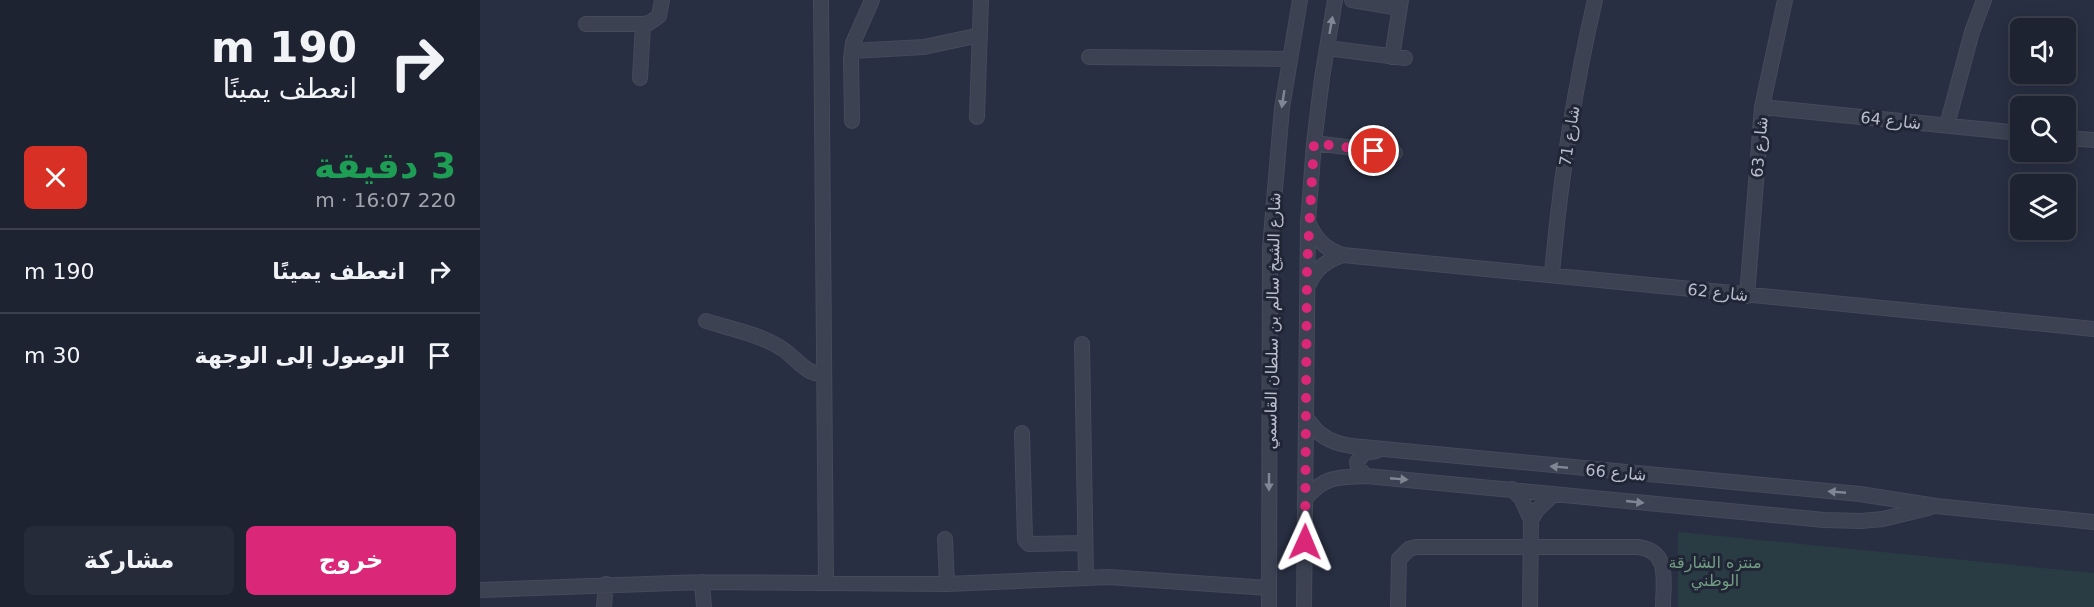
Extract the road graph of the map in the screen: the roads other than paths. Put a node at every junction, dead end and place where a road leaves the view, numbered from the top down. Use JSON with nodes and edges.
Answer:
{"nodes":[{"id":1,"x":662,"y":0,"type":"edge"},
{"id":2,"x":820,"y":0,"type":"edge"},
{"id":3,"x":872,"y":0,"type":"edge"},
{"id":4,"x":981,"y":0,"type":"edge"},
{"id":5,"x":1300,"y":0,"type":"edge"},
{"id":6,"x":1335,"y":0,"type":"edge"},
{"id":7,"x":1352,"y":0,"type":"edge"},
{"id":8,"x":1595,"y":0,"type":"edge"},
{"id":9,"x":1785,"y":0,"type":"edge"},
{"id":10,"x":1984,"y":0,"type":"edge"},
{"id":11,"x":1400,"y":4,"type":"edge"},
{"id":12,"x":586,"y":24,"type":"dead end"},
{"id":13,"x":642,"y":24,"type":"junction"},
{"id":14,"x":980,"y":35,"type":"junction"},
{"id":15,"x":1327,"y":48,"type":"junction"},
{"id":16,"x":852,"y":51,"type":"junction"},
{"id":17,"x":1089,"y":57,"type":"dead end"},
{"id":18,"x":1289,"y":59,"type":"junction"},
{"id":19,"x":640,"y":78,"type":"dead end"},
{"id":20,"x":1762,"y":106,"type":"junction"},
{"id":21,"x":977,"y":117,"type":"dead end"},
{"id":22,"x":852,"y":121,"type":"dead end"},
{"id":23,"x":1947,"y":125,"type":"junction"},
{"id":24,"x":2010,"y":132,"type":"edge"},
{"id":25,"x":2076,"y":139,"type":"edge"},
{"id":26,"x":2094,"y":140,"type":"edge"},
{"id":27,"x":1314,"y":143,"type":"junction"},
{"id":28,"x":1395,"y":153,"type":"dead end"},
{"id":29,"x":1308,"y":222,"type":"junction"},
{"id":30,"x":1343,"y":255,"type":"junction"},
{"id":31,"x":1552,"y":274,"type":"junction"},
{"id":32,"x":1307,"y":290,"type":"junction"},
{"id":33,"x":1747,"y":296,"type":"junction"},
{"id":34,"x":706,"y":321,"type":"dead end"},
{"id":35,"x":2094,"y":329,"type":"edge"},
{"id":36,"x":1082,"y":344,"type":"dead end"},
{"id":37,"x":824,"y":374,"type":"junction"},
{"id":38,"x":1306,"y":417,"type":"junction"},
{"id":39,"x":1022,"y":433,"type":"dead end"},
{"id":40,"x":1396,"y":451,"type":"junction"},
{"id":41,"x":1365,"y":476,"type":"junction"},
{"id":42,"x":1512,"y":489,"type":"junction"},
{"id":43,"x":1554,"y":494,"type":"junction"},
{"id":44,"x":1860,"y":495,"type":"junction"},
{"id":45,"x":1306,"y":498,"type":"junction"},
{"id":46,"x":1936,"y":506,"type":"junction"},
{"id":47,"x":1531,"y":520,"type":"junction"},
{"id":48,"x":1861,"y":521,"type":"junction"},
{"id":49,"x":2094,"y":522,"type":"edge"},
{"id":50,"x":945,"y":539,"type":"dead end"},
{"id":51,"x":1085,"y":543,"type":"junction"},
{"id":52,"x":1531,"y":547,"type":"junction"},
{"id":53,"x":1086,"y":578,"type":"junction"},
{"id":54,"x":702,"y":582,"type":"junction"},
{"id":55,"x":826,"y":583,"type":"junction"},
{"id":56,"x":606,"y":584,"type":"junction"},
{"id":57,"x":947,"y":584,"type":"junction"},
{"id":58,"x":1269,"y":588,"type":"junction"},
{"id":59,"x":480,"y":590,"type":"edge"},
{"id":60,"x":604,"y":607,"type":"edge"},
{"id":61,"x":704,"y":607,"type":"edge"},
{"id":62,"x":1269,"y":607,"type":"edge"},
{"id":63,"x":1304,"y":607,"type":"edge"},
{"id":64,"x":1398,"y":607,"type":"edge"},
{"id":65,"x":1530,"y":607,"type":"edge"},
{"id":66,"x":1663,"y":607,"type":"edge"}],
"edges":[{"from":1,"to":13,"type":"street"},
{"from":2,"to":37,"type":"street"},
{"from":3,"to":16,"type":"street"},
{"from":4,"to":14,"type":"street"},
{"from":5,"to":18,"type":"street","name":"شارع الشيخ سالم بن سلطان القاسمي"},
{"from":15,"to":6,"type":"street","name":"شارع الشيخ سالم بن سلطان القاسمي","one_way":true},
{"from":7,"to":11,"type":"street"},
{"from":8,"to":31,"type":"street","name":"شارع 71"},
{"from":9,"to":20,"type":"street","name":"شارع 63"},
{"from":10,"to":23,"type":"street"},
{"from":11,"to":15,"type":"street"},
{"from":12,"to":13,"type":"street"},
{"from":13,"to":19,"type":"street"},
{"from":14,"to":16,"type":"street"},
{"from":14,"to":21,"type":"street"},
{"from":15,"to":27,"type":"street","name":"شارع الشيخ سالم بن سلطان القاسمي"},
{"from":16,"to":22,"type":"street"},
{"from":17,"to":18,"type":"street"},
{"from":18,"to":58,"type":"street","name":"شارع الشيخ سالم بن سلطان القاسمي","one_way":true},
{"from":20,"to":23,"type":"street","name":"شارع 64"},
{"from":20,"to":33,"type":"street","name":"شارع 63"},
{"from":23,"to":24,"type":"street","name":"شارع 64"},
{"from":25,"to":26,"type":"street"},
{"from":27,"to":28,"type":"street"},
{"from":27,"to":29,"type":"street","name":"شارع الشيخ سالم بن سلطان القاسمي"},
{"from":29,"to":30,"type":"street","name":"شارع 62"},
{"from":29,"to":32,"type":"street","name":"شارع الشيخ سالم بن سلطان القاسمي"},
{"from":30,"to":31,"type":"street","name":"شارع 62"},
{"from":30,"to":32,"type":"street"},
{"from":31,"to":33,"type":"street","name":"شارع 62"},
{"from":32,"to":38,"type":"street","name":"شارع الشيخ سالم بن سلطان القاسمي"},
{"from":33,"to":35,"type":"street","name":"شارع 62"},
{"from":34,"to":37,"type":"street"},
{"from":36,"to":51,"type":"street"},
{"from":37,"to":55,"type":"street"},
{"from":38,"to":40,"type":"street","name":"شارع 66"},
{"from":38,"to":45,"type":"street","name":"شارع الشيخ سالم بن سلطان القاسمي"},
{"from":39,"to":51,"type":"street"},
{"from":40,"to":41,"type":"street"},
{"from":44,"to":40,"type":"street","name":"شارع 66","one_way":true},
{"from":41,"to":42,"type":"street","name":"شارع 66","one_way":true},
{"from":41,"to":45,"type":"street","name":"شارع 66"},
{"from":42,"to":43,"type":"street","name":"شارع 66"},
{"from":42,"to":47,"type":"street"},
{"from":43,"to":47,"type":"street"},
{"from":43,"to":48,"type":"street","name":"شارع 66","one_way":true},
{"from":44,"to":46,"type":"street","name":"شارع 66"},
{"from":44,"to":48,"type":"street"},
{"from":45,"to":63,"type":"street","name":"شارع الشيخ سالم بن سلطان القاسمي"},
{"from":46,"to":48,"type":"street","name":"شارع 66"},
{"from":46,"to":49,"type":"street","name":"شارع 66"},
{"from":47,"to":52,"type":"street"},
{"from":50,"to":57,"type":"street"},
{"from":51,"to":53,"type":"street"},
{"from":52,"to":64,"type":"street"},
{"from":52,"to":65,"type":"street"},
{"from":52,"to":66,"type":"street"},
{"from":53,"to":57,"type":"street"},
{"from":53,"to":58,"type":"street"},
{"from":54,"to":55,"type":"street"},
{"from":54,"to":56,"type":"street"},
{"from":54,"to":61,"type":"street"},
{"from":55,"to":57,"type":"street"},
{"from":56,"to":59,"type":"street"},
{"from":56,"to":60,"type":"street"},
{"from":58,"to":62,"type":"street","name":"شارع الشيخ سالم بن سلطان القاسمي"}]}
